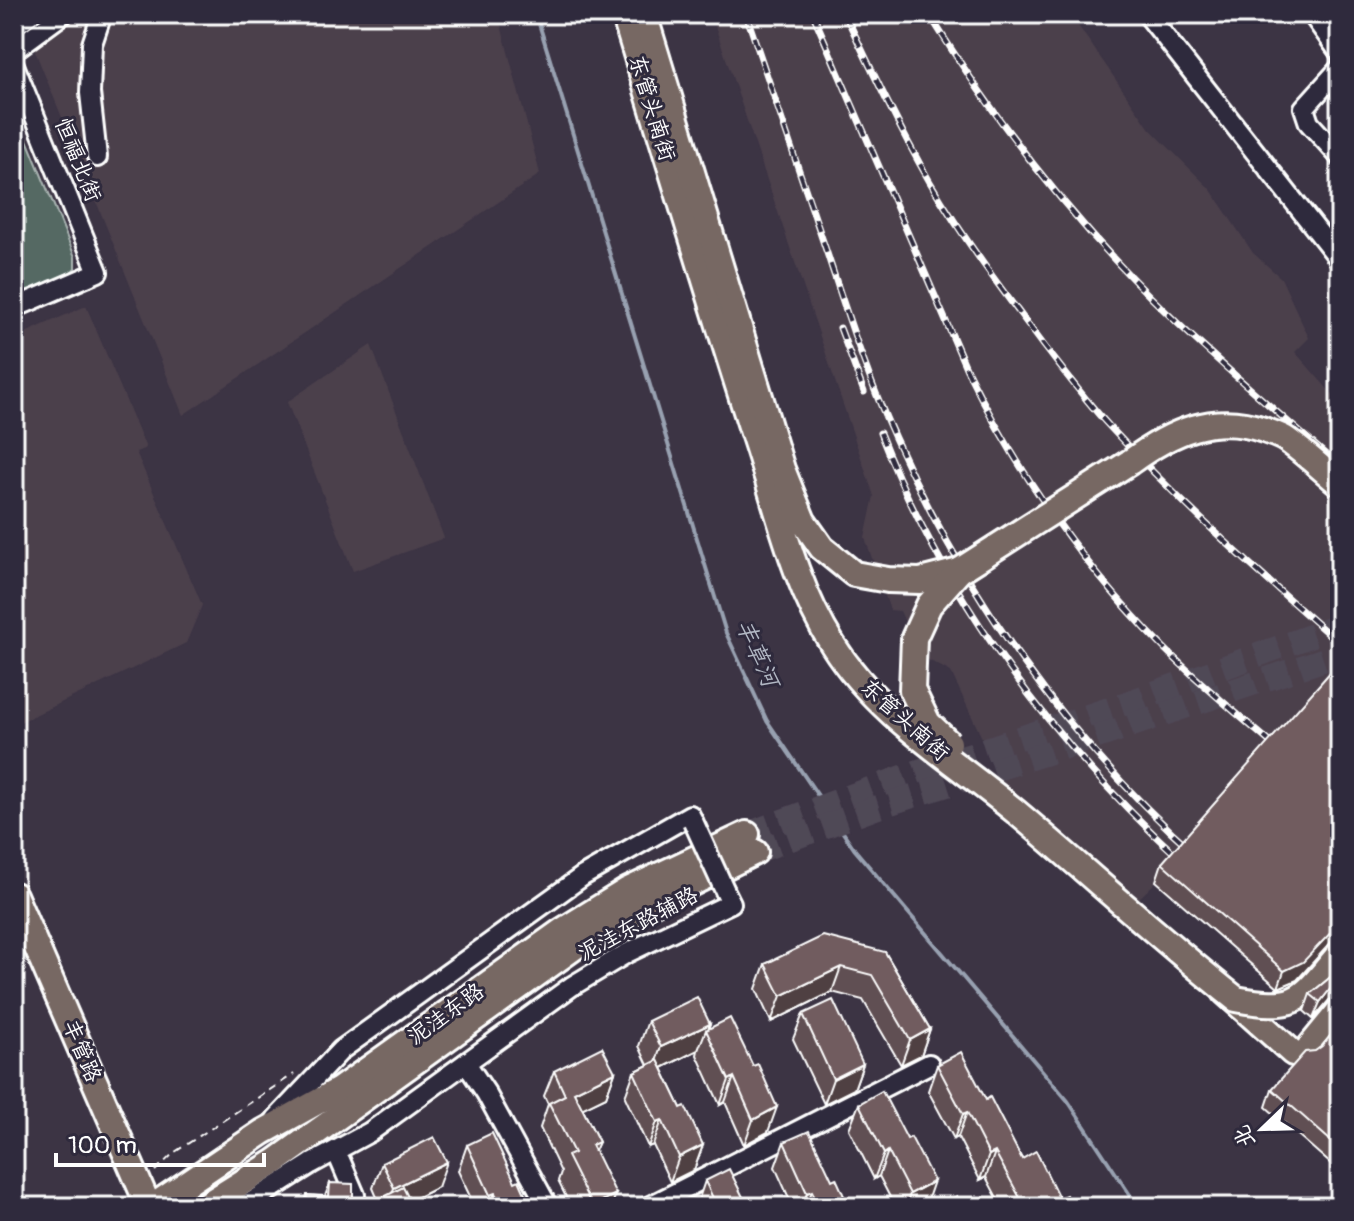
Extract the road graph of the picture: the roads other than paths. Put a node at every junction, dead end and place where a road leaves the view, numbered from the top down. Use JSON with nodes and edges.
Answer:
{"nodes":[{"id":1,"x":63,"y":14,"type":"edge"},
{"id":2,"x":102,"y":14,"type":"edge"},
{"id":3,"x":624,"y":14,"type":"edge"},
{"id":4,"x":644,"y":14,"type":"edge"},
{"id":5,"x":1147,"y":14,"type":"edge"},
{"id":6,"x":1312,"y":14,"type":"edge"},
{"id":7,"x":20,"y":46,"type":"edge"},
{"id":8,"x":1340,"y":53,"type":"edge"},
{"id":9,"x":14,"y":65,"type":"edge"},
{"id":10,"x":1340,"y":68,"type":"edge"},
{"id":11,"x":97,"y":157,"type":"dead end"},
{"id":12,"x":1340,"y":157,"type":"edge"},
{"id":13,"x":1340,"y":260,"type":"edge"},
{"id":14,"x":14,"y":308,"type":"edge"},
{"id":15,"x":1340,"y":484,"type":"edge"},
{"id":16,"x":959,"y":571,"type":"junction"},
{"id":17,"x":1013,"y":809,"type":"junction"},
{"id":18,"x":14,"y":895,"type":"edge"},
{"id":19,"x":14,"y":921,"type":"edge"},
{"id":20,"x":1340,"y":953,"type":"edge"},
{"id":21,"x":1203,"y":972,"type":"junction"},
{"id":22,"x":1340,"y":1010,"type":"edge"},
{"id":23,"x":466,"y":1063,"type":"junction"},
{"id":24,"x":929,"y":1064,"type":"dead end"},
{"id":25,"x":263,"y":1132,"type":"junction"},
{"id":26,"x":340,"y":1160,"type":"dead end"},
{"id":27,"x":681,"y":1200,"type":"edge"},
{"id":28,"x":140,"y":1207,"type":"edge"},
{"id":29,"x":150,"y":1207,"type":"edge"},
{"id":30,"x":203,"y":1207,"type":"edge"},
{"id":31,"x":243,"y":1207,"type":"edge"},
{"id":32,"x":355,"y":1207,"type":"edge"},
{"id":33,"x":548,"y":1207,"type":"edge"},
{"id":34,"x":648,"y":1207,"type":"edge"}],
"edges":[{"from":1,"to":7,"type":"street"},
{"from":2,"to":11,"type":"street"},
{"from":3,"to":17,"type":"main road","name":"东管头南街","bridge":true},
{"from":4,"to":16,"type":"main road","name":"东管头南街","bridge":true},
{"from":5,"to":13,"type":"street"},
{"from":6,"to":8,"type":"street"},
{"from":9,"to":14,"type":"street","name":"恒福北街"},
{"from":10,"to":12,"type":"street"},
{"from":15,"to":16,"type":"main road","bridge":true},
{"from":16,"to":17,"type":"main road","bridge":true},
{"from":17,"to":21,"type":"main road","name":"东管头南街","bridge":true},
{"from":18,"to":29,"type":"main road","name":"丰管路"},
{"from":19,"to":28,"type":"main road","name":"丰管路"},
{"from":20,"to":21,"type":"main road","bridge":true},
{"from":21,"to":22,"type":"main road","name":"东管头南街","bridge":true},
{"from":23,"to":25,"type":"street","name":"泥洼东路辅路","bridge":true},
{"from":23,"to":31,"type":"street","name":"泥洼东路辅路"},
{"from":23,"to":33,"type":"street"},
{"from":24,"to":27,"type":"street"},
{"from":25,"to":29,"type":"main road","name":"泥洼东路"},
{"from":25,"to":30,"type":"main road","name":"泥洼东路"},
{"from":26,"to":32,"type":"street"},
{"from":27,"to":34,"type":"street"}]}
